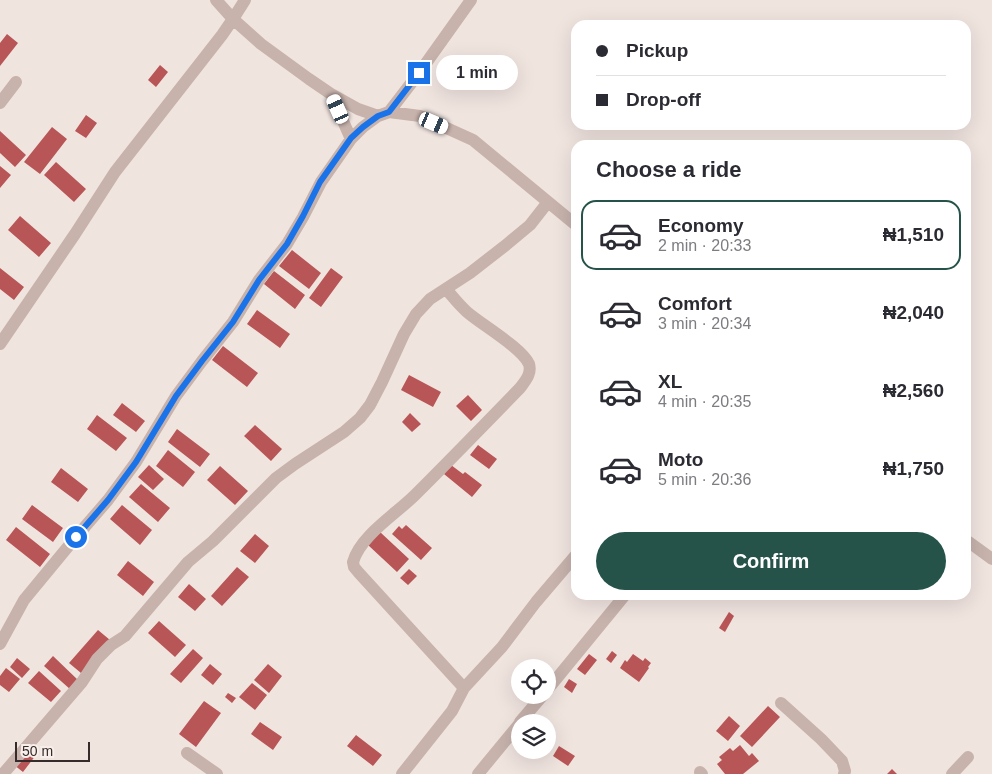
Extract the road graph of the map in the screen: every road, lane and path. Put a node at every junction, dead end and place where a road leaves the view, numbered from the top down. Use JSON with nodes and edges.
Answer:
{"nodes":[{"id":1,"x":216,"y":0,"type":"edge"},
{"id":2,"x":245,"y":0,"type":"edge"},
{"id":3,"x":471,"y":0,"type":"edge"},
{"id":4,"x":232,"y":19,"type":"junction"},
{"id":5,"x":16,"y":82,"type":"dead end"},
{"id":6,"x":331,"y":94,"type":"junction"},
{"id":7,"x":0,"y":103,"type":"edge"},
{"id":8,"x":384,"y":114,"type":"junction"},
{"id":9,"x":351,"y":138,"type":"junction"},
{"id":10,"x":548,"y":202,"type":"junction"},
{"id":11,"x":571,"y":221,"type":"edge"},
{"id":12,"x":446,"y":289,"type":"junction"},
{"id":13,"x":0,"y":344,"type":"edge"},
{"id":14,"x":971,"y":544,"type":"edge"},
{"id":15,"x":992,"y":559,"type":"edge"},
{"id":16,"x":571,"y":561,"type":"edge"},
{"id":17,"x":621,"y":600,"type":"edge"},
{"id":18,"x":0,"y":644,"type":"edge"},
{"id":19,"x":556,"y":680,"type":"edge"},
{"id":20,"x":464,"y":688,"type":"junction"},
{"id":21,"x":781,"y":703,"type":"dead end"},
{"id":22,"x":536,"y":704,"type":"edge"},
{"id":23,"x":527,"y":714,"type":"edge"},
{"id":24,"x":511,"y":734,"type":"edge"},
{"id":25,"x":186,"y":753,"type":"dead end"},
{"id":26,"x":968,"y":757,"type":"dead end"},
{"id":27,"x":5,"y":771,"type":"edge"},
{"id":28,"x":217,"y":774,"type":"edge"},
{"id":29,"x":402,"y":774,"type":"edge"},
{"id":30,"x":478,"y":774,"type":"edge"},
{"id":31,"x":844,"y":774,"type":"edge"},
{"id":32,"x":952,"y":774,"type":"edge"}],
"edges":[{"from":1,"to":4,"type":"street"},
{"from":2,"to":4,"type":"street"},
{"from":3,"to":8,"type":"street"},
{"from":4,"to":6,"type":"street"},
{"from":4,"to":13,"type":"street"},
{"from":5,"to":7,"type":"street"},
{"from":6,"to":8,"type":"street"},
{"from":6,"to":9,"type":"street"},
{"from":8,"to":9,"type":"street"},
{"from":8,"to":10,"type":"street"},
{"from":9,"to":18,"type":"street"},
{"from":10,"to":11,"type":"street"},
{"from":10,"to":12,"type":"street"},
{"from":12,"to":20,"type":"street"},
{"from":12,"to":27,"type":"street"},
{"from":14,"to":15,"type":"street"},
{"from":16,"to":20,"type":"street"},
{"from":17,"to":19,"type":"street"},
{"from":20,"to":29,"type":"street"},
{"from":21,"to":31,"type":"street"},
{"from":22,"to":23,"type":"street"},
{"from":24,"to":30,"type":"street"},
{"from":25,"to":28,"type":"street"},
{"from":26,"to":32,"type":"street"}]}
